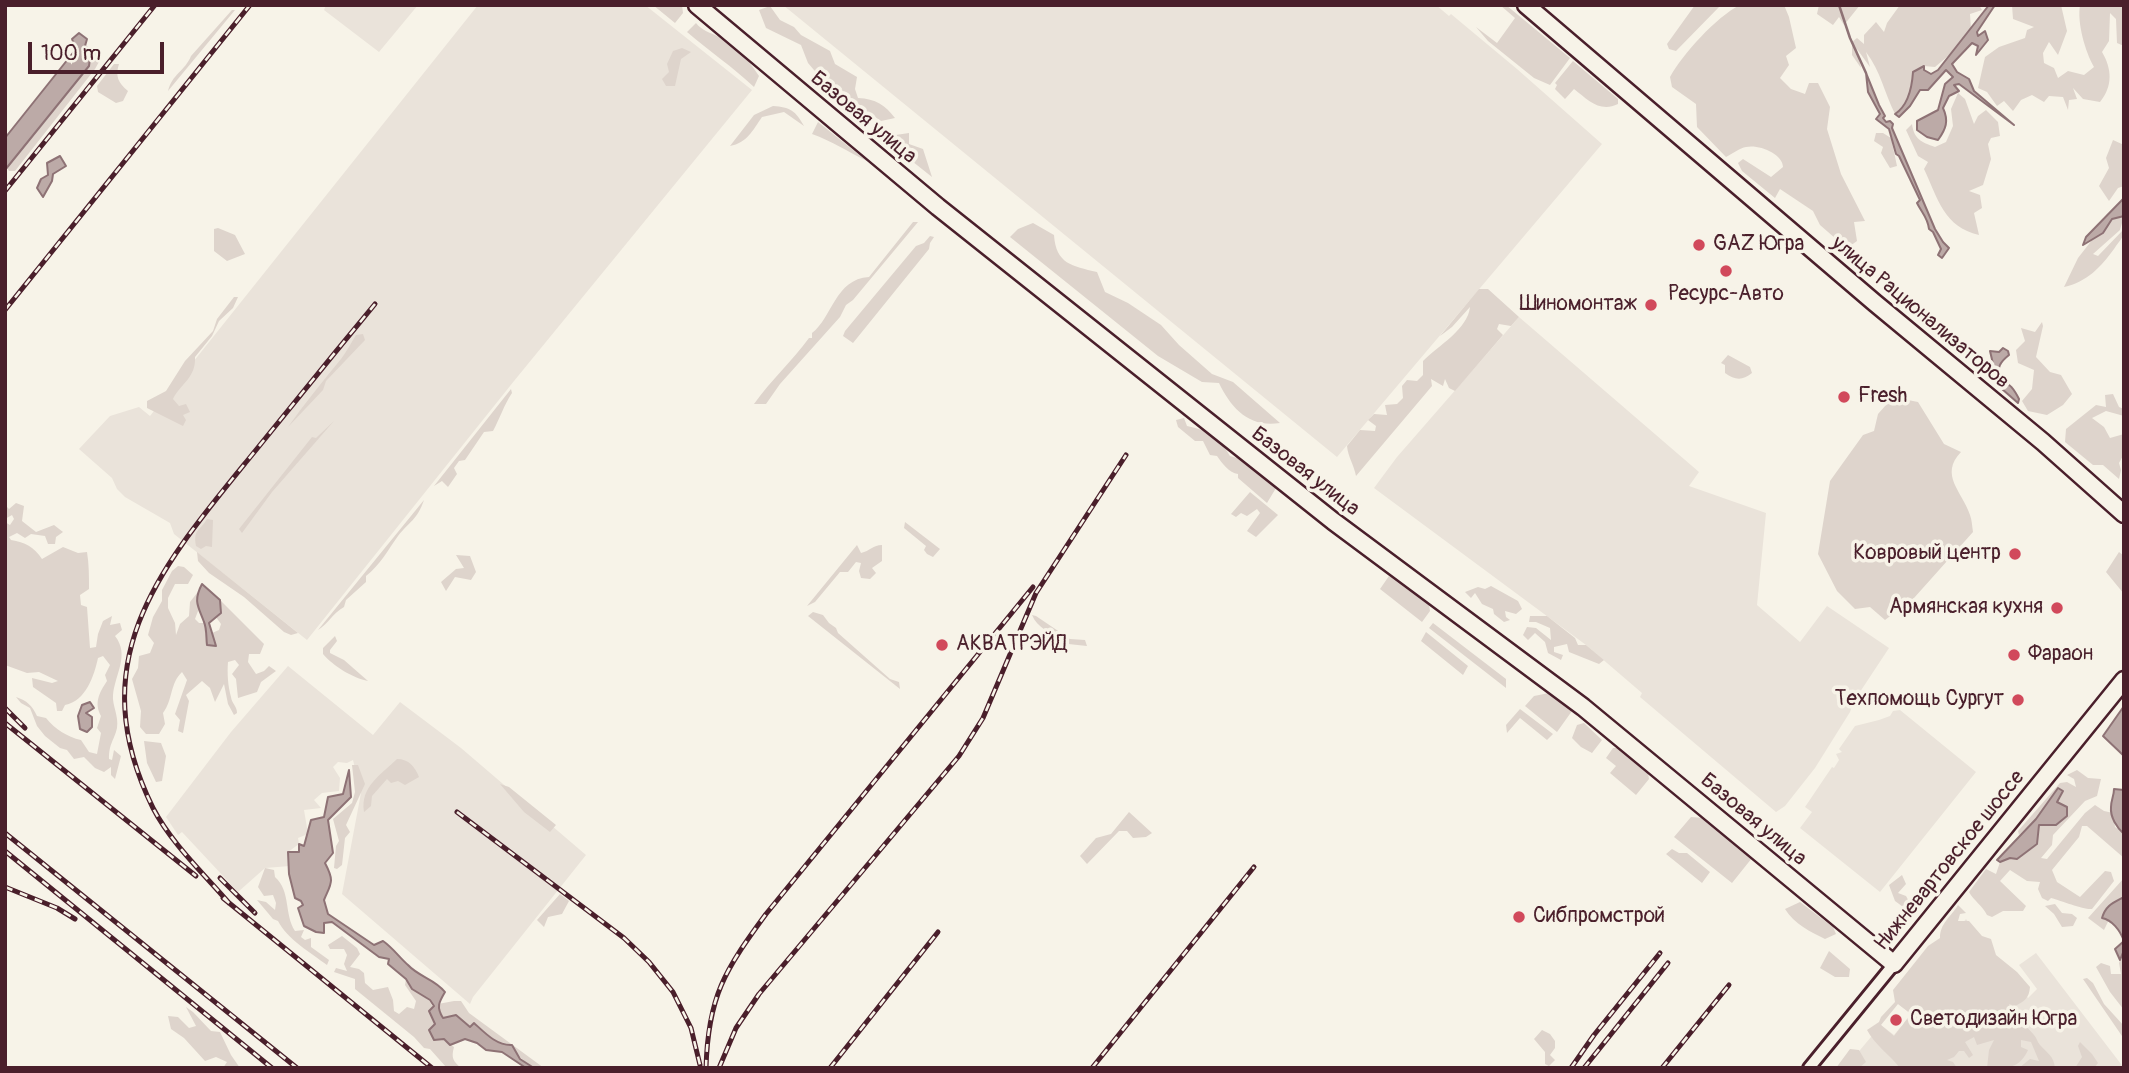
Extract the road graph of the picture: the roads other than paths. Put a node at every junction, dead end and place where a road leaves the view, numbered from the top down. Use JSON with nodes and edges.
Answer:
{"nodes":[{"id":1,"x":697,"y":5,"type":"edge"},
{"id":2,"x":1526,"y":5,"type":"edge"},
{"id":3,"x":2097,"y":488,"type":"junction"},
{"id":4,"x":2124,"y":502,"type":"edge"},
{"id":5,"x":2124,"y":514,"type":"edge"},
{"id":6,"x":2124,"y":680,"type":"edge"},
{"id":7,"x":1894,"y":964,"type":"junction"},
{"id":8,"x":1809,"y":1068,"type":"edge"}],
"edges":[{"from":1,"to":7,"type":"street","name":"Базовая улица"},
{"from":2,"to":3,"type":"street","name":"улица Рационализаторов"},
{"from":3,"to":4,"type":"street"},
{"from":3,"to":5,"type":"street"},
{"from":6,"to":7,"type":"street","name":"Нижневартовское шоссе"},
{"from":7,"to":8,"type":"street","name":"Нижневартовское шоссе"}]}
